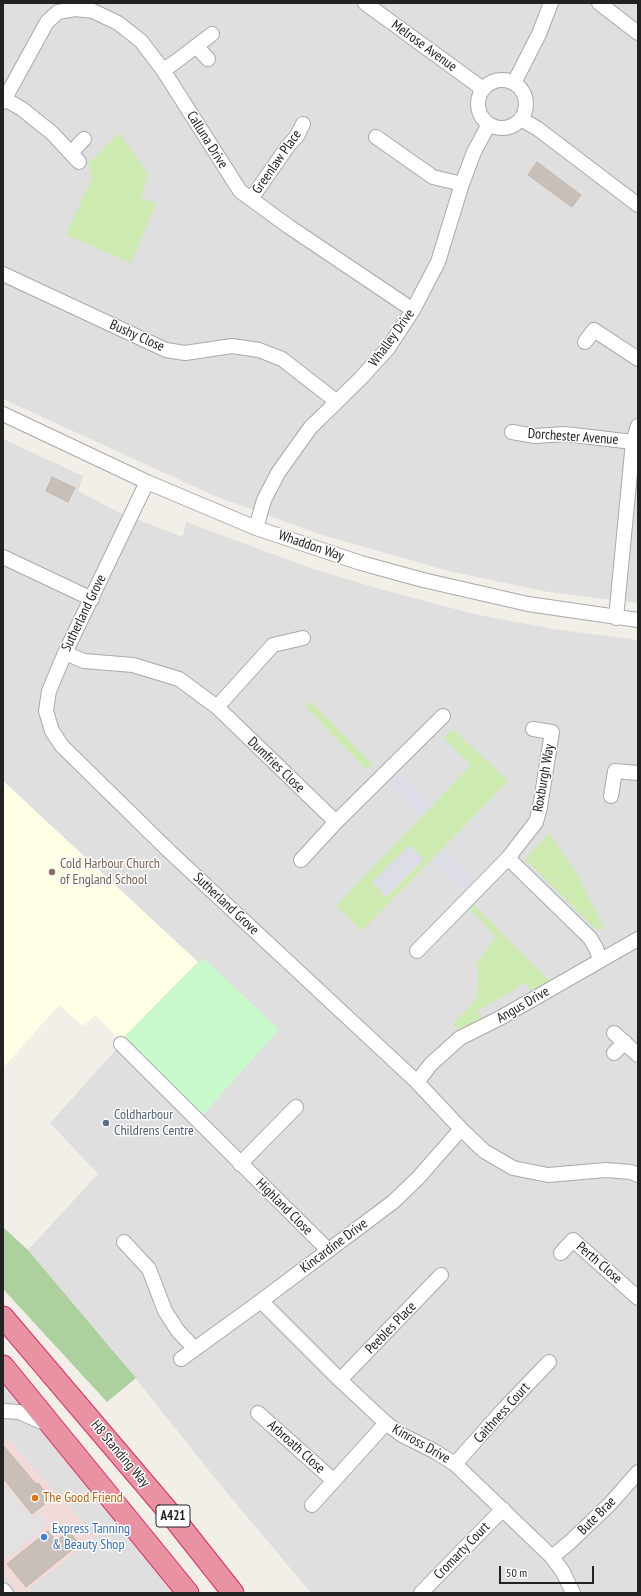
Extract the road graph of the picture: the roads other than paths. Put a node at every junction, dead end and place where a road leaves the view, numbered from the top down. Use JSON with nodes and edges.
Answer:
{"nodes":[{"id":1,"x":365,"y":3,"type":"edge"},
{"id":2,"x":551,"y":3,"type":"edge"},
{"id":3,"x":599,"y":3,"type":"edge"},
{"id":4,"x":76,"y":6,"type":"edge"},
{"id":5,"x":382,"y":8,"type":"edge"},
{"id":6,"x":638,"y":33,"type":"edge"},
{"id":7,"x":212,"y":34,"type":"dead end"},
{"id":8,"x":196,"y":46,"type":"junction"},
{"id":9,"x":208,"y":59,"type":"dead end"},
{"id":10,"x":163,"y":70,"type":"junction"},
{"id":11,"x":514,"y":84,"type":"junction"},
{"id":12,"x":483,"y":89,"type":"junction"},
{"id":13,"x":4,"y":100,"type":"edge"},
{"id":14,"x":521,"y":119,"type":"junction"},
{"id":15,"x":304,"y":124,"type":"dead end"},
{"id":16,"x":489,"y":124,"type":"junction"},
{"id":17,"x":376,"y":137,"type":"dead end"},
{"id":18,"x":84,"y":139,"type":"dead end"},
{"id":19,"x":462,"y":184,"type":"junction"},
{"id":20,"x":251,"y":199,"type":"junction"},
{"id":21,"x":638,"y":205,"type":"edge"},
{"id":22,"x":3,"y":274,"type":"edge"},
{"id":23,"x":413,"y":310,"type":"junction"},
{"id":24,"x":585,"y":342,"type":"dead end"},
{"id":25,"x":638,"y":359,"type":"edge"},
{"id":26,"x":336,"y":401,"type":"junction"},
{"id":27,"x":3,"y":414,"type":"edge"},
{"id":28,"x":638,"y":426,"type":"edge"},
{"id":29,"x":512,"y":432,"type":"dead end"},
{"id":30,"x":633,"y":442,"type":"junction"},
{"id":31,"x":147,"y":482,"type":"junction"},
{"id":32,"x":256,"y":528,"type":"junction"},
{"id":33,"x":3,"y":556,"type":"edge"},
{"id":34,"x":92,"y":598,"type":"junction"},
{"id":35,"x":616,"y":618,"type":"junction"},
{"id":36,"x":638,"y":620,"type":"edge"},
{"id":37,"x":303,"y":638,"type":"dead end"},
{"id":38,"x":65,"y":653,"type":"junction"},
{"id":39,"x":217,"y":707,"type":"junction"},
{"id":40,"x":443,"y":716,"type":"dead end"},
{"id":41,"x":532,"y":728,"type":"dead end"},
{"id":42,"x":638,"y":773,"type":"edge"},
{"id":43,"x":611,"y":796,"type":"dead end"},
{"id":44,"x":336,"y":822,"type":"junction"},
{"id":45,"x":508,"y":858,"type":"junction"},
{"id":46,"x":301,"y":860,"type":"dead end"},
{"id":47,"x":638,"y":939,"type":"edge"},
{"id":48,"x":417,"y":951,"type":"dead end"},
{"id":49,"x":600,"y":960,"type":"junction"},
{"id":50,"x":121,"y":1044,"type":"dead end"},
{"id":51,"x":614,"y":1053,"type":"dead end"},
{"id":52,"x":638,"y":1055,"type":"edge"},
{"id":53,"x":417,"y":1082,"type":"junction"},
{"id":54,"x":296,"y":1107,"type":"dead end"},
{"id":55,"x":461,"y":1129,"type":"junction"},
{"id":56,"x":240,"y":1164,"type":"junction"},
{"id":57,"x":638,"y":1175,"type":"edge"},
{"id":58,"x":124,"y":1242,"type":"dead end"},
{"id":59,"x":328,"y":1250,"type":"junction"},
{"id":60,"x":561,"y":1253,"type":"dead end"},
{"id":61,"x":441,"y":1275,"type":"dead end"},
{"id":62,"x":638,"y":1298,"type":"edge"},
{"id":63,"x":261,"y":1301,"type":"junction"},
{"id":64,"x":3,"y":1317,"type":"edge"},
{"id":65,"x":195,"y":1349,"type":"junction"},
{"id":66,"x":181,"y":1359,"type":"dead end"},
{"id":67,"x":549,"y":1362,"type":"dead end"},
{"id":68,"x":3,"y":1366,"type":"edge"},
{"id":69,"x":340,"y":1380,"type":"junction"},
{"id":70,"x":3,"y":1411,"type":"edge"},
{"id":71,"x":258,"y":1413,"type":"dead end"},
{"id":72,"x":386,"y":1423,"type":"junction"},
{"id":73,"x":53,"y":1429,"type":"junction"},
{"id":74,"x":455,"y":1464,"type":"junction"},
{"id":75,"x":638,"y":1472,"type":"edge"},
{"id":76,"x":334,"y":1481,"type":"junction"},
{"id":77,"x":312,"y":1505,"type":"dead end"},
{"id":78,"x":503,"y":1509,"type":"junction"},
{"id":79,"x":552,"y":1557,"type":"junction"},
{"id":80,"x":3,"y":1590,"type":"edge"},
{"id":81,"x":6,"y":1593,"type":"edge"},
{"id":82,"x":188,"y":1593,"type":"edge"},
{"id":83,"x":233,"y":1593,"type":"edge"},
{"id":84,"x":422,"y":1593,"type":"edge"},
{"id":85,"x":573,"y":1593,"type":"edge"}],
"edges":[{"from":1,"to":5,"type":"street","name":"Melrose Avenue"},
{"from":2,"to":11,"type":"street"},
{"from":3,"to":6,"type":"street"},
{"from":4,"to":10,"type":"street","name":"Calluna Drive"},
{"from":4,"to":13,"type":"street","name":"Calluna Drive"},
{"from":5,"to":12,"type":"street","name":"Melrose Avenue"},
{"from":7,"to":8,"type":"street"},
{"from":8,"to":9,"type":"street"},
{"from":8,"to":10,"type":"street"},
{"from":10,"to":20,"type":"street","name":"Calluna Drive"},
{"from":11,"to":12,"type":"street"},
{"from":11,"to":14,"type":"street"},
{"from":12,"to":16,"type":"street"},
{"from":13,"to":18,"type":"street"},
{"from":14,"to":16,"type":"street"},
{"from":14,"to":21,"type":"street"},
{"from":15,"to":20,"type":"street","name":"Greenlaw Place"},
{"from":16,"to":19,"type":"street","name":"Whalley Drive"},
{"from":17,"to":19,"type":"street"},
{"from":19,"to":23,"type":"street","name":"Whalley Drive"},
{"from":20,"to":23,"type":"street","name":"Calluna Drive"},
{"from":22,"to":26,"type":"street","name":"Bushy Close"},
{"from":23,"to":26,"type":"street","name":"Whalley Drive"},
{"from":24,"to":25,"type":"street"},
{"from":26,"to":32,"type":"street","name":"Whalley Drive"},
{"from":27,"to":31,"type":"street","name":"Whaddon Way"},
{"from":28,"to":30,"type":"street","name":"Dorchester Avenue"},
{"from":29,"to":30,"type":"street","name":"Dorchester Avenue"},
{"from":30,"to":35,"type":"street","name":"Dorchester Avenue"},
{"from":31,"to":32,"type":"street","name":"Whaddon Way"},
{"from":31,"to":34,"type":"street","name":"Sutherland Grove"},
{"from":32,"to":35,"type":"street","name":"Whaddon Way"},
{"from":33,"to":34,"type":"street"},
{"from":34,"to":38,"type":"street","name":"Sutherland Grove"},
{"from":35,"to":36,"type":"street","name":"Whaddon Way"},
{"from":37,"to":39,"type":"street"},
{"from":38,"to":39,"type":"street","name":"Dumfries Close"},
{"from":38,"to":53,"type":"street","name":"Sutherland Grove"},
{"from":39,"to":44,"type":"street","name":"Dumfries Close"},
{"from":40,"to":44,"type":"street"},
{"from":41,"to":45,"type":"street","name":"Roxburgh Way"},
{"from":42,"to":43,"type":"street"},
{"from":44,"to":46,"type":"street"},
{"from":45,"to":48,"type":"street","name":"Roxburgh Way"},
{"from":45,"to":49,"type":"street"},
{"from":47,"to":49,"type":"street","name":"Angus Drive"},
{"from":49,"to":53,"type":"street","name":"Angus Drive"},
{"from":50,"to":56,"type":"street","name":"Highland Close"},
{"from":51,"to":52,"type":"street"},
{"from":53,"to":55,"type":"street","name":"Sutherland Grove"},
{"from":54,"to":56,"type":"street"},
{"from":55,"to":57,"type":"street","name":"Sutherland Grove"},
{"from":55,"to":59,"type":"street","name":"Kincardine Drive"},
{"from":56,"to":59,"type":"street","name":"Highland Close"},
{"from":58,"to":65,"type":"street"},
{"from":59,"to":63,"type":"street","name":"Kincardine Drive"},
{"from":60,"to":62,"type":"street","name":"Perth Close"},
{"from":61,"to":69,"type":"street","name":"Peebles Place"},
{"from":63,"to":65,"type":"street","name":"Kincardine Drive"},
{"from":63,"to":69,"type":"street","name":"Kinross Drive"},
{"from":64,"to":83,"type":"highway","name":"H8 Standing Way","number":"A421"},
{"from":65,"to":66,"type":"street","name":"Kincardine Drive"},
{"from":67,"to":74,"type":"street","name":"Caithness Court"},
{"from":68,"to":73,"type":"highway","number":"A421"},
{"from":69,"to":72,"type":"street","name":"Kinross Drive"},
{"from":70,"to":73,"type":"street"},
{"from":71,"to":76,"type":"street","name":"Arbroath Close"},
{"from":72,"to":74,"type":"street","name":"Kinross Drive"},
{"from":72,"to":76,"type":"street","name":"Arbroath Close"},
{"from":73,"to":82,"type":"highway","number":"A421"},
{"from":74,"to":78,"type":"street","name":"Kinross Drive"},
{"from":75,"to":79,"type":"street","name":"Bute Brae"},
{"from":76,"to":77,"type":"street","name":"Arbroath Close"},
{"from":78,"to":79,"type":"street","name":"Kinross Drive"},
{"from":78,"to":84,"type":"street","name":"Cromarty Court"},
{"from":79,"to":85,"type":"street","name":"Kinross Drive"},
{"from":80,"to":81,"type":"street"}]}
